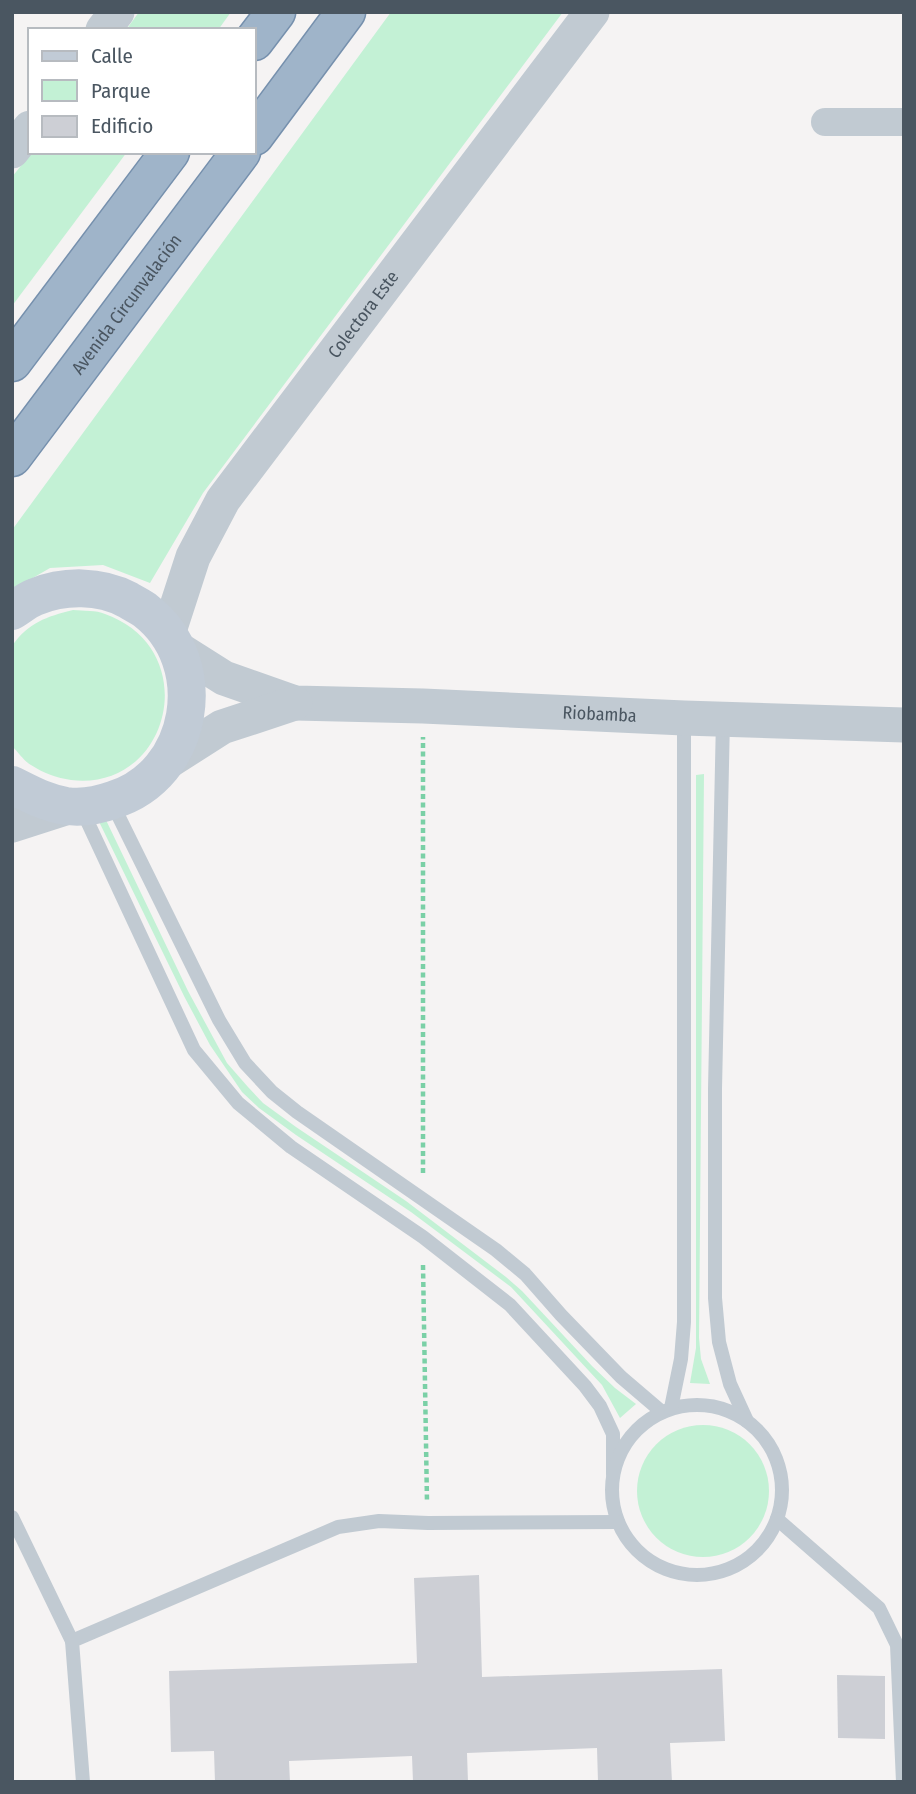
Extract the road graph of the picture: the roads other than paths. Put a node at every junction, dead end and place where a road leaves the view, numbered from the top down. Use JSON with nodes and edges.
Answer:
{"nodes":[{"id":1,"x":117,"y":12,"type":"edge"},
{"id":2,"x":276,"y":12,"type":"edge"},
{"id":3,"x":346,"y":12,"type":"edge"},
{"id":4,"x":592,"y":12,"type":"edge"},
{"id":5,"x":105,"y":28,"type":"edge"},
{"id":6,"x":256,"y":38,"type":"edge"},
{"id":7,"x":825,"y":122,"type":"dead end"},
{"id":8,"x":904,"y":122,"type":"edge"},
{"id":9,"x":28,"y":131,"type":"edge"},
{"id":10,"x":256,"y":133,"type":"edge"},
{"id":11,"x":12,"y":151,"type":"edge"},
{"id":12,"x":168,"y":154,"type":"edge"},
{"id":13,"x":239,"y":154,"type":"edge"},
{"id":14,"x":12,"y":362,"type":"edge"},
{"id":15,"x":12,"y":457,"type":"edge"},
{"id":16,"x":12,"y":611,"type":"edge"},
{"id":17,"x":171,"y":641,"type":"junction"},
{"id":18,"x":295,"y":703,"type":"junction"},
{"id":19,"x":684,"y":718,"type":"junction"},
{"id":20,"x":723,"y":719,"type":"junction"},
{"id":21,"x":904,"y":725,"type":"edge"},
{"id":22,"x":164,"y":764,"type":"junction"},
{"id":23,"x":12,"y":785,"type":"edge"},
{"id":24,"x":86,"y":805,"type":"junction"},
{"id":25,"x":12,"y":825,"type":"edge"},
{"id":26,"x":667,"y":1410,"type":"junction"},
{"id":27,"x":747,"y":1421,"type":"junction"},
{"id":28,"x":613,"y":1474,"type":"junction"},
{"id":29,"x":12,"y":1517,"type":"edge"},
{"id":30,"x":777,"y":1519,"type":"junction"},
{"id":31,"x":618,"y":1522,"type":"junction"},
{"id":32,"x":72,"y":1641,"type":"junction"},
{"id":33,"x":83,"y":1782,"type":"edge"},
{"id":34,"x":903,"y":1782,"type":"edge"}],
"edges":[{"from":1,"to":5,"type":"street"},
{"from":2,"to":6,"type":"highway"},
{"from":3,"to":10,"type":"highway"},
{"from":4,"to":17,"type":"street","name":"Colectora Este"},
{"from":7,"to":8,"type":"street"},
{"from":9,"to":11,"type":"street"},
{"from":12,"to":14,"type":"highway"},
{"from":13,"to":15,"type":"highway","name":"Avenida Circunvalación"},
{"from":16,"to":17,"type":"main road"},
{"from":17,"to":18,"type":"street","name":"Riobamba"},
{"from":17,"to":22,"type":"main road"},
{"from":18,"to":19,"type":"street","name":"Riobamba"},
{"from":18,"to":22,"type":"street","name":"Riobamba"},
{"from":19,"to":20,"type":"street","name":"Riobamba"},
{"from":19,"to":26,"type":"lane"},
{"from":20,"to":21,"type":"street","name":"Riobamba"},
{"from":20,"to":27,"type":"lane"},
{"from":22,"to":24,"type":"main road"},
{"from":23,"to":24,"type":"main road"},
{"from":24,"to":25,"type":"street"},
{"from":24,"to":26,"type":"lane"},
{"from":24,"to":28,"type":"lane"},
{"from":26,"to":27,"type":"lane"},
{"from":26,"to":28,"type":"lane"},
{"from":27,"to":30,"type":"lane"},
{"from":28,"to":31,"type":"lane"},
{"from":29,"to":32,"type":"lane"},
{"from":30,"to":31,"type":"lane"},
{"from":30,"to":34,"type":"lane"},
{"from":31,"to":32,"type":"lane"},
{"from":32,"to":33,"type":"lane"}]}
